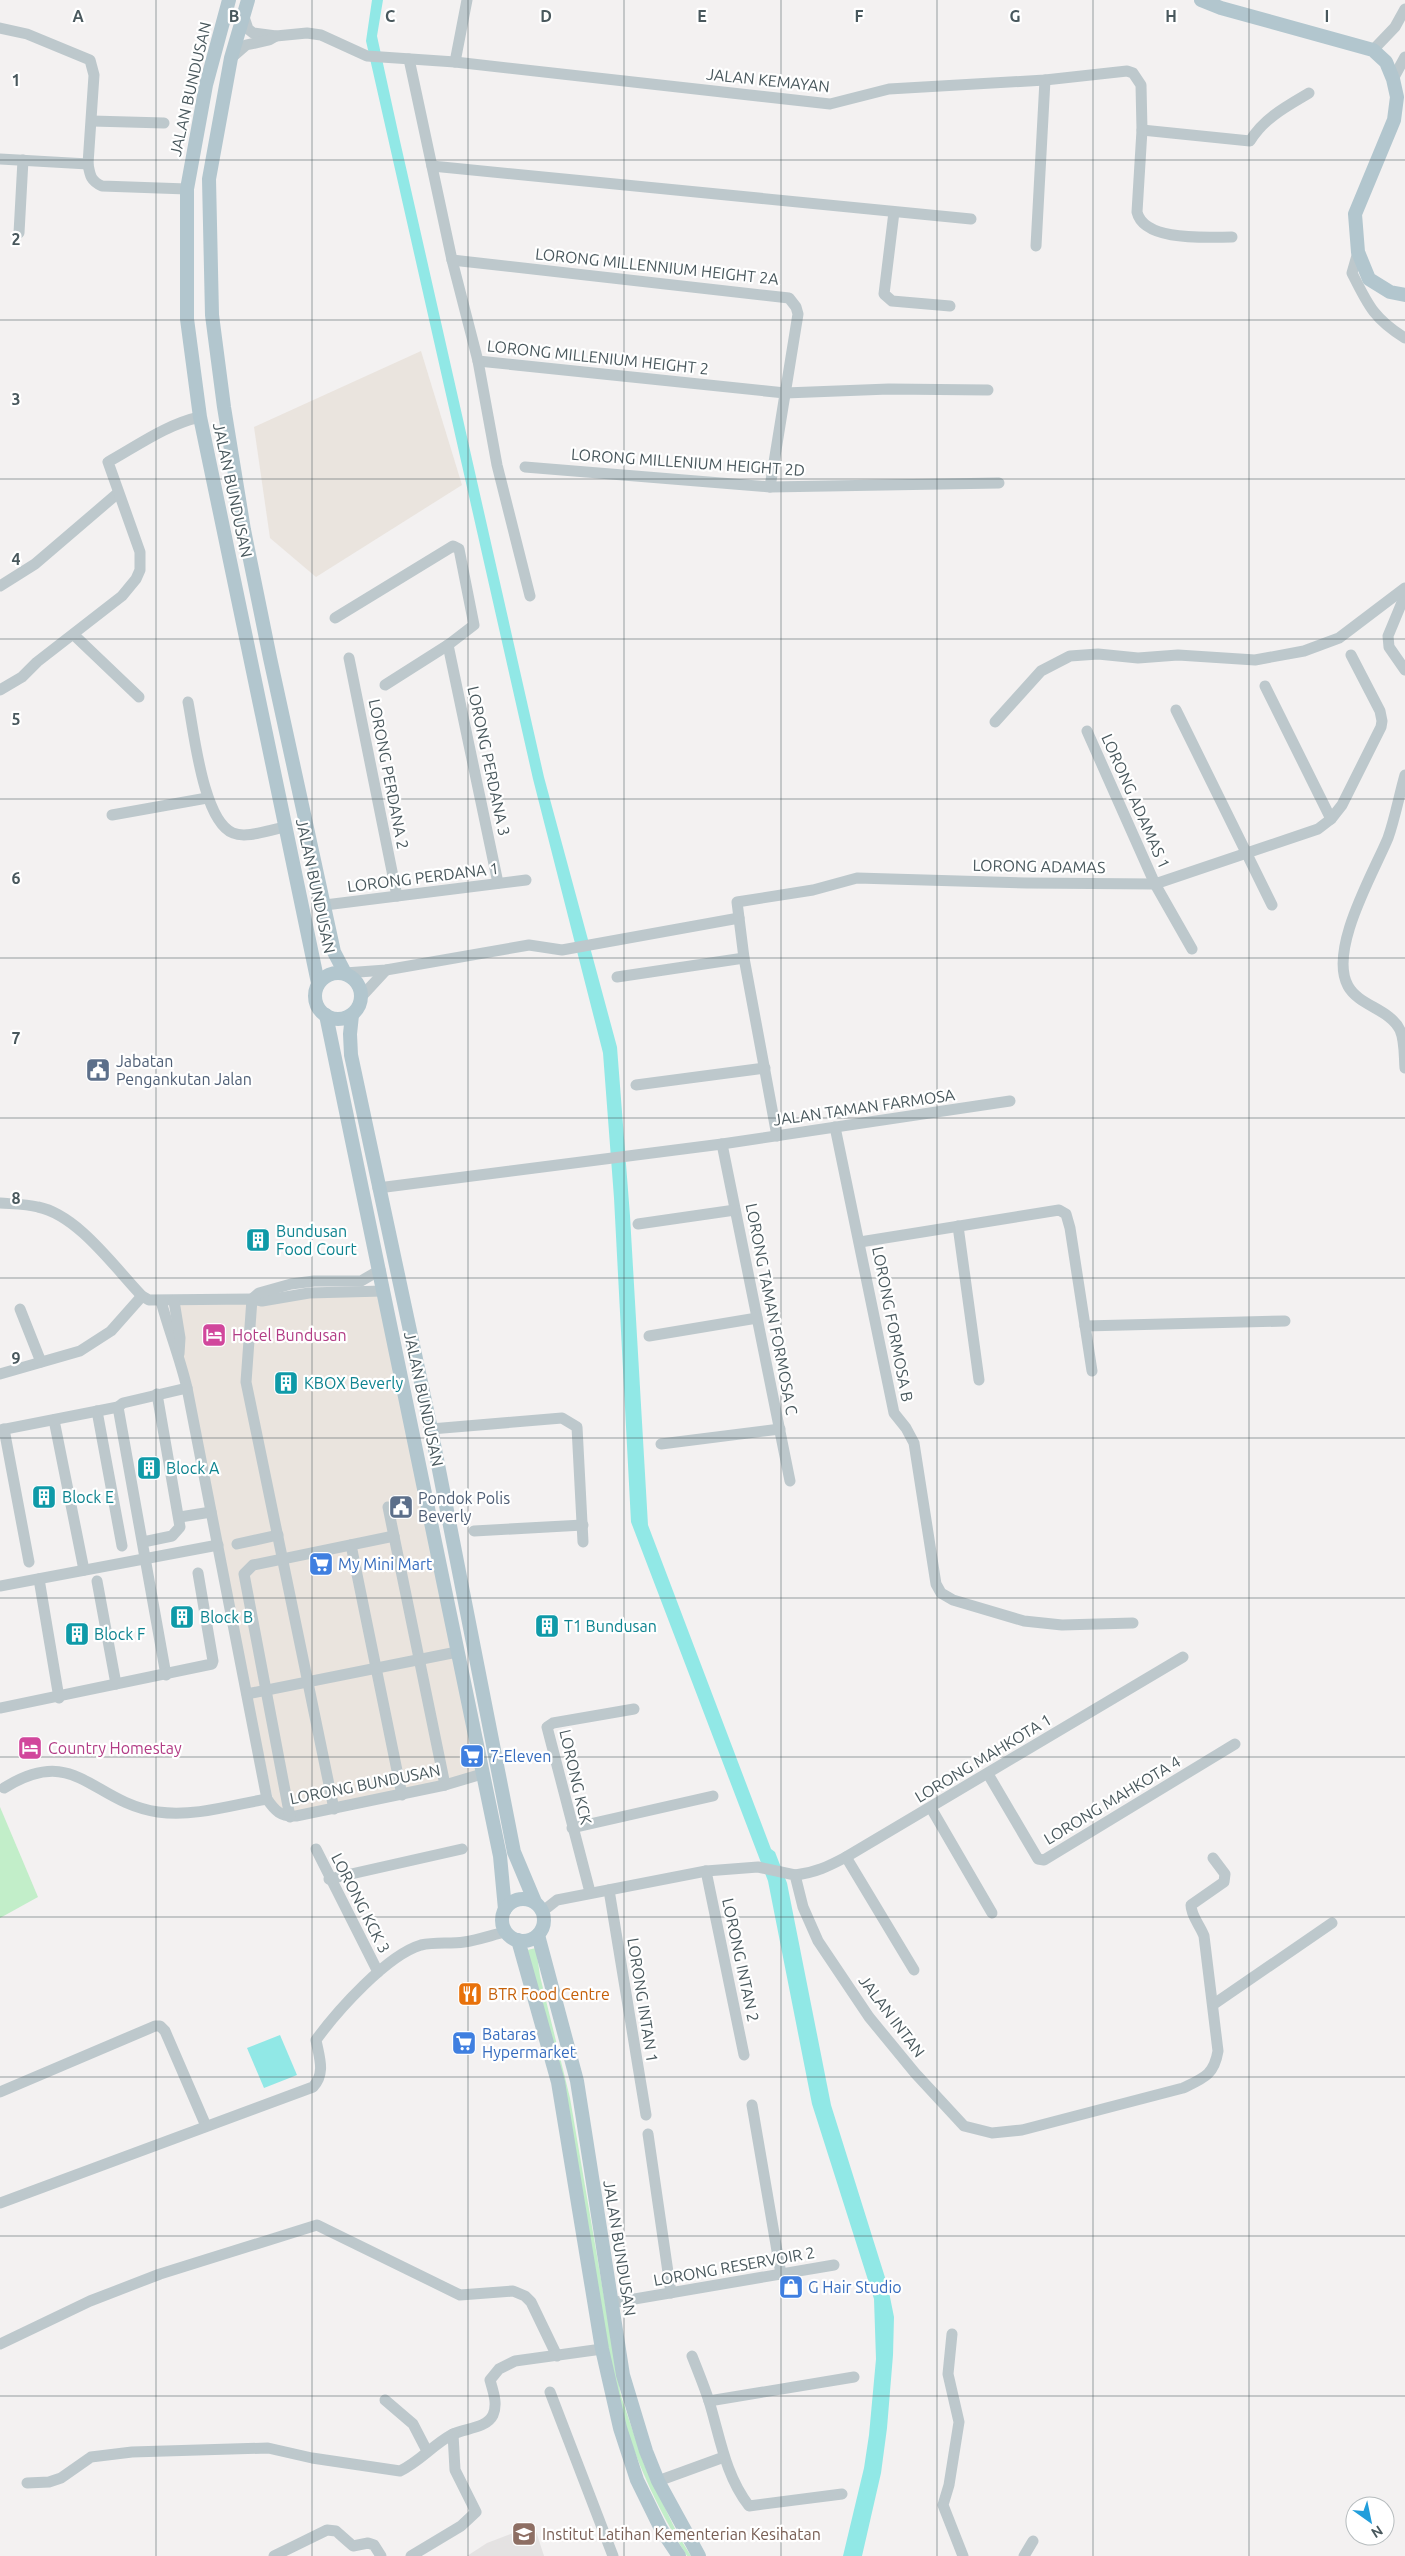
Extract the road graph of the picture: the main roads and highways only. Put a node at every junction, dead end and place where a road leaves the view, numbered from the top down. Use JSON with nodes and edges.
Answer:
{"nodes":[{"id":1,"x":229,"y":0,"type":"edge"},
{"id":2,"x":248,"y":0,"type":"edge"},
{"id":3,"x":1201,"y":0,"type":"edge"},
{"id":4,"x":1405,"y":295,"type":"edge"},
{"id":5,"x":345,"y":973,"type":"junction"},
{"id":6,"x":318,"y":984,"type":"junction"},
{"id":7,"x":352,"y":1015,"type":"junction"},
{"id":8,"x":326,"y":1016,"type":"junction"},
{"id":9,"x":383,"y":1215,"type":"junction"},
{"id":10,"x":383,"y":1291,"type":"junction"},
{"id":11,"x":539,"y":1906,"type":"junction"},
{"id":12,"x":504,"y":1909,"type":"junction"},
{"id":13,"x":538,"y":1935,"type":"junction"},
{"id":14,"x":518,"y":1940,"type":"junction"},
{"id":15,"x":679,"y":2556,"type":"edge"},
{"id":16,"x":699,"y":2556,"type":"edge"}],
"edges":[{"from":1,"to":6,"type":"main road","name":"JALAN BUNDUSAN"},
{"from":2,"to":5,"type":"main road","name":"JALAN BUNDUSAN"},
{"from":3,"to":4,"type":"main road"},
{"from":5,"to":6,"type":"main road","name":"JALAN BUNDUSAN"},
{"from":5,"to":7,"type":"main road","name":"JALAN BUNDUSAN"},
{"from":6,"to":8,"type":"main road","name":"JALAN BUNDUSAN"},
{"from":7,"to":8,"type":"main road"},
{"from":7,"to":9,"type":"main road","name":"JALAN BUNDUSAN"},
{"from":8,"to":10,"type":"main road","name":"JALAN BUNDUSAN"},
{"from":9,"to":10,"type":"main road"},
{"from":9,"to":11,"type":"main road","name":"JALAN BUNDUSAN"},
{"from":10,"to":12,"type":"main road","name":"JALAN BUNDUSAN"},
{"from":11,"to":12,"type":"main road"},
{"from":11,"to":13,"type":"main road"},
{"from":12,"to":14,"type":"main road"},
{"from":13,"to":14,"type":"main road"},
{"from":13,"to":16,"type":"main road","name":"JALAN BUNDUSAN"},
{"from":14,"to":15,"type":"main road","name":"JALAN BUNDUSAN"}]}
